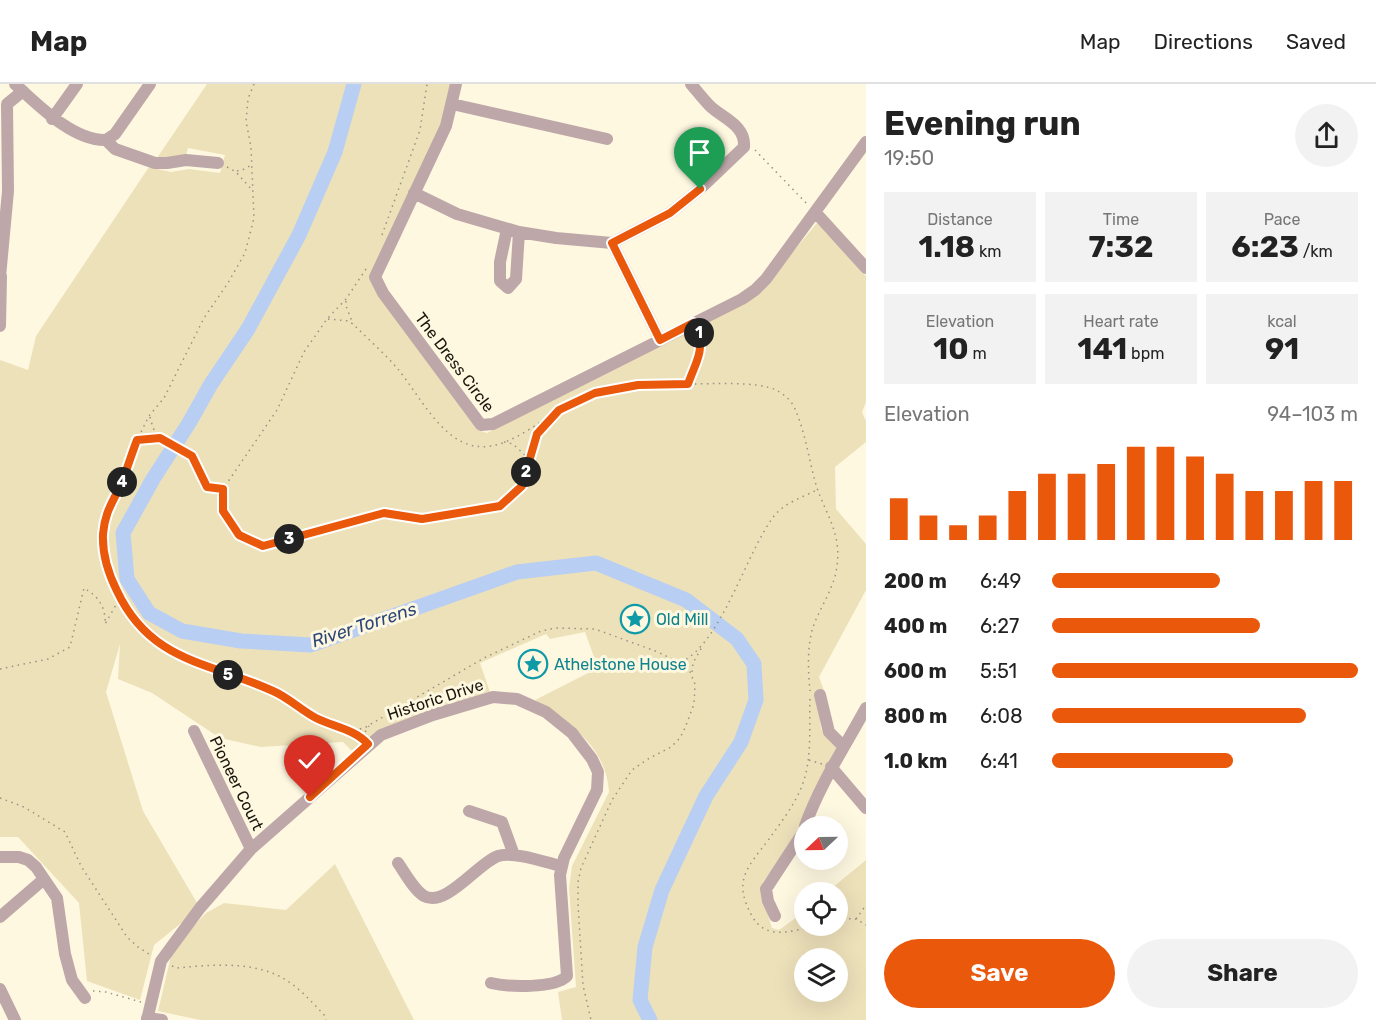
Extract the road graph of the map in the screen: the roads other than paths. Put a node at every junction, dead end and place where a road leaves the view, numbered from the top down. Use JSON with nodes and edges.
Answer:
{"nodes":[{"id":1,"x":76,"y":84,"type":"edge"},
{"id":2,"x":150,"y":84,"type":"edge"},
{"id":3,"x":456,"y":84,"type":"edge"},
{"id":4,"x":691,"y":84,"type":"edge"},
{"id":5,"x":19,"y":88,"type":"edge"},
{"id":6,"x":452,"y":104,"type":"junction"},
{"id":7,"x":52,"y":119,"type":"junction"},
{"id":8,"x":607,"y":139,"type":"dead end"},
{"id":9,"x":106,"y":140,"type":"junction"},
{"id":10,"x":866,"y":142,"type":"edge"},
{"id":11,"x":218,"y":163,"type":"road end"},
{"id":12,"x":414,"y":193,"type":"junction"},
{"id":13,"x":812,"y":209,"type":"junction"},
{"id":14,"x":612,"y":243,"type":"junction"},
{"id":15,"x":866,"y":268,"type":"edge"},
{"id":16,"x":1,"y":277,"type":"edge"},
{"id":17,"x":0,"y":326,"type":"edge"},
{"id":18,"x":660,"y":340,"type":"junction"},
{"id":19,"x":820,"y":695,"type":"dead end"},
{"id":20,"x":866,"y":708,"type":"edge"},
{"id":21,"x":194,"y":731,"type":"dead end"},
{"id":22,"x":844,"y":747,"type":"junction"},
{"id":23,"x":831,"y":767,"type":"junction"},
{"id":24,"x":866,"y":808,"type":"edge"},
{"id":25,"x":469,"y":811,"type":"dead end"},
{"id":26,"x":809,"y":816,"type":"edge"},
{"id":27,"x":794,"y":846,"type":"edge"},
{"id":28,"x":251,"y":849,"type":"junction"},
{"id":29,"x":514,"y":855,"type":"junction"},
{"id":30,"x":0,"y":857,"type":"edge"},
{"id":31,"x":398,"y":863,"type":"dead end"},
{"id":32,"x":561,"y":866,"type":"junction"},
{"id":33,"x":44,"y":879,"type":"junction"},
{"id":34,"x":775,"y":916,"type":"dead end"},
{"id":35,"x":0,"y":917,"type":"edge"},
{"id":36,"x":490,"y":983,"type":"dead end"},
{"id":37,"x":0,"y":989,"type":"edge"},
{"id":38,"x":89,"y":995,"type":"road end"},
{"id":39,"x":147,"y":1019,"type":"edge"},
{"id":40,"x":15,"y":1020,"type":"edge"},
{"id":41,"x":162,"y":1020,"type":"edge"}],
"edges":[{"from":1,"to":7,"type":"street"},
{"from":2,"to":9,"type":"street"},
{"from":3,"to":6,"type":"street","name":"The Dress Circle"},
{"from":4,"to":14,"type":"street"},
{"from":5,"to":7,"type":"street"},
{"from":5,"to":16,"type":"street"},
{"from":6,"to":8,"type":"street"},
{"from":6,"to":12,"type":"street","name":"The Dress Circle"},
{"from":7,"to":9,"type":"street"},
{"from":9,"to":11,"type":"street"},
{"from":10,"to":13,"type":"street","name":"The Dress Circle"},
{"from":12,"to":14,"type":"street"},
{"from":12,"to":18,"type":"street","name":"The Dress Circle"},
{"from":13,"to":15,"type":"street"},
{"from":13,"to":18,"type":"street","name":"The Dress Circle"},
{"from":14,"to":18,"type":"street"},
{"from":16,"to":17,"type":"street"},
{"from":19,"to":22,"type":"street"},
{"from":20,"to":22,"type":"street"},
{"from":21,"to":28,"type":"street","name":"Pioneer Court"},
{"from":22,"to":23,"type":"street"},
{"from":23,"to":24,"type":"street"},
{"from":23,"to":26,"type":"street"},
{"from":25,"to":29,"type":"street"},
{"from":27,"to":34,"type":"street"},
{"from":28,"to":32,"type":"street","name":"Historic Drive"},
{"from":28,"to":39,"type":"street","name":"Historic Drive"},
{"from":29,"to":31,"type":"street"},
{"from":29,"to":32,"type":"street"},
{"from":30,"to":33,"type":"street"},
{"from":32,"to":36,"type":"street","name":"Historic Drive"},
{"from":33,"to":35,"type":"street"},
{"from":33,"to":38,"type":"street"},
{"from":37,"to":40,"type":"street"},
{"from":39,"to":41,"type":"street"}]}
